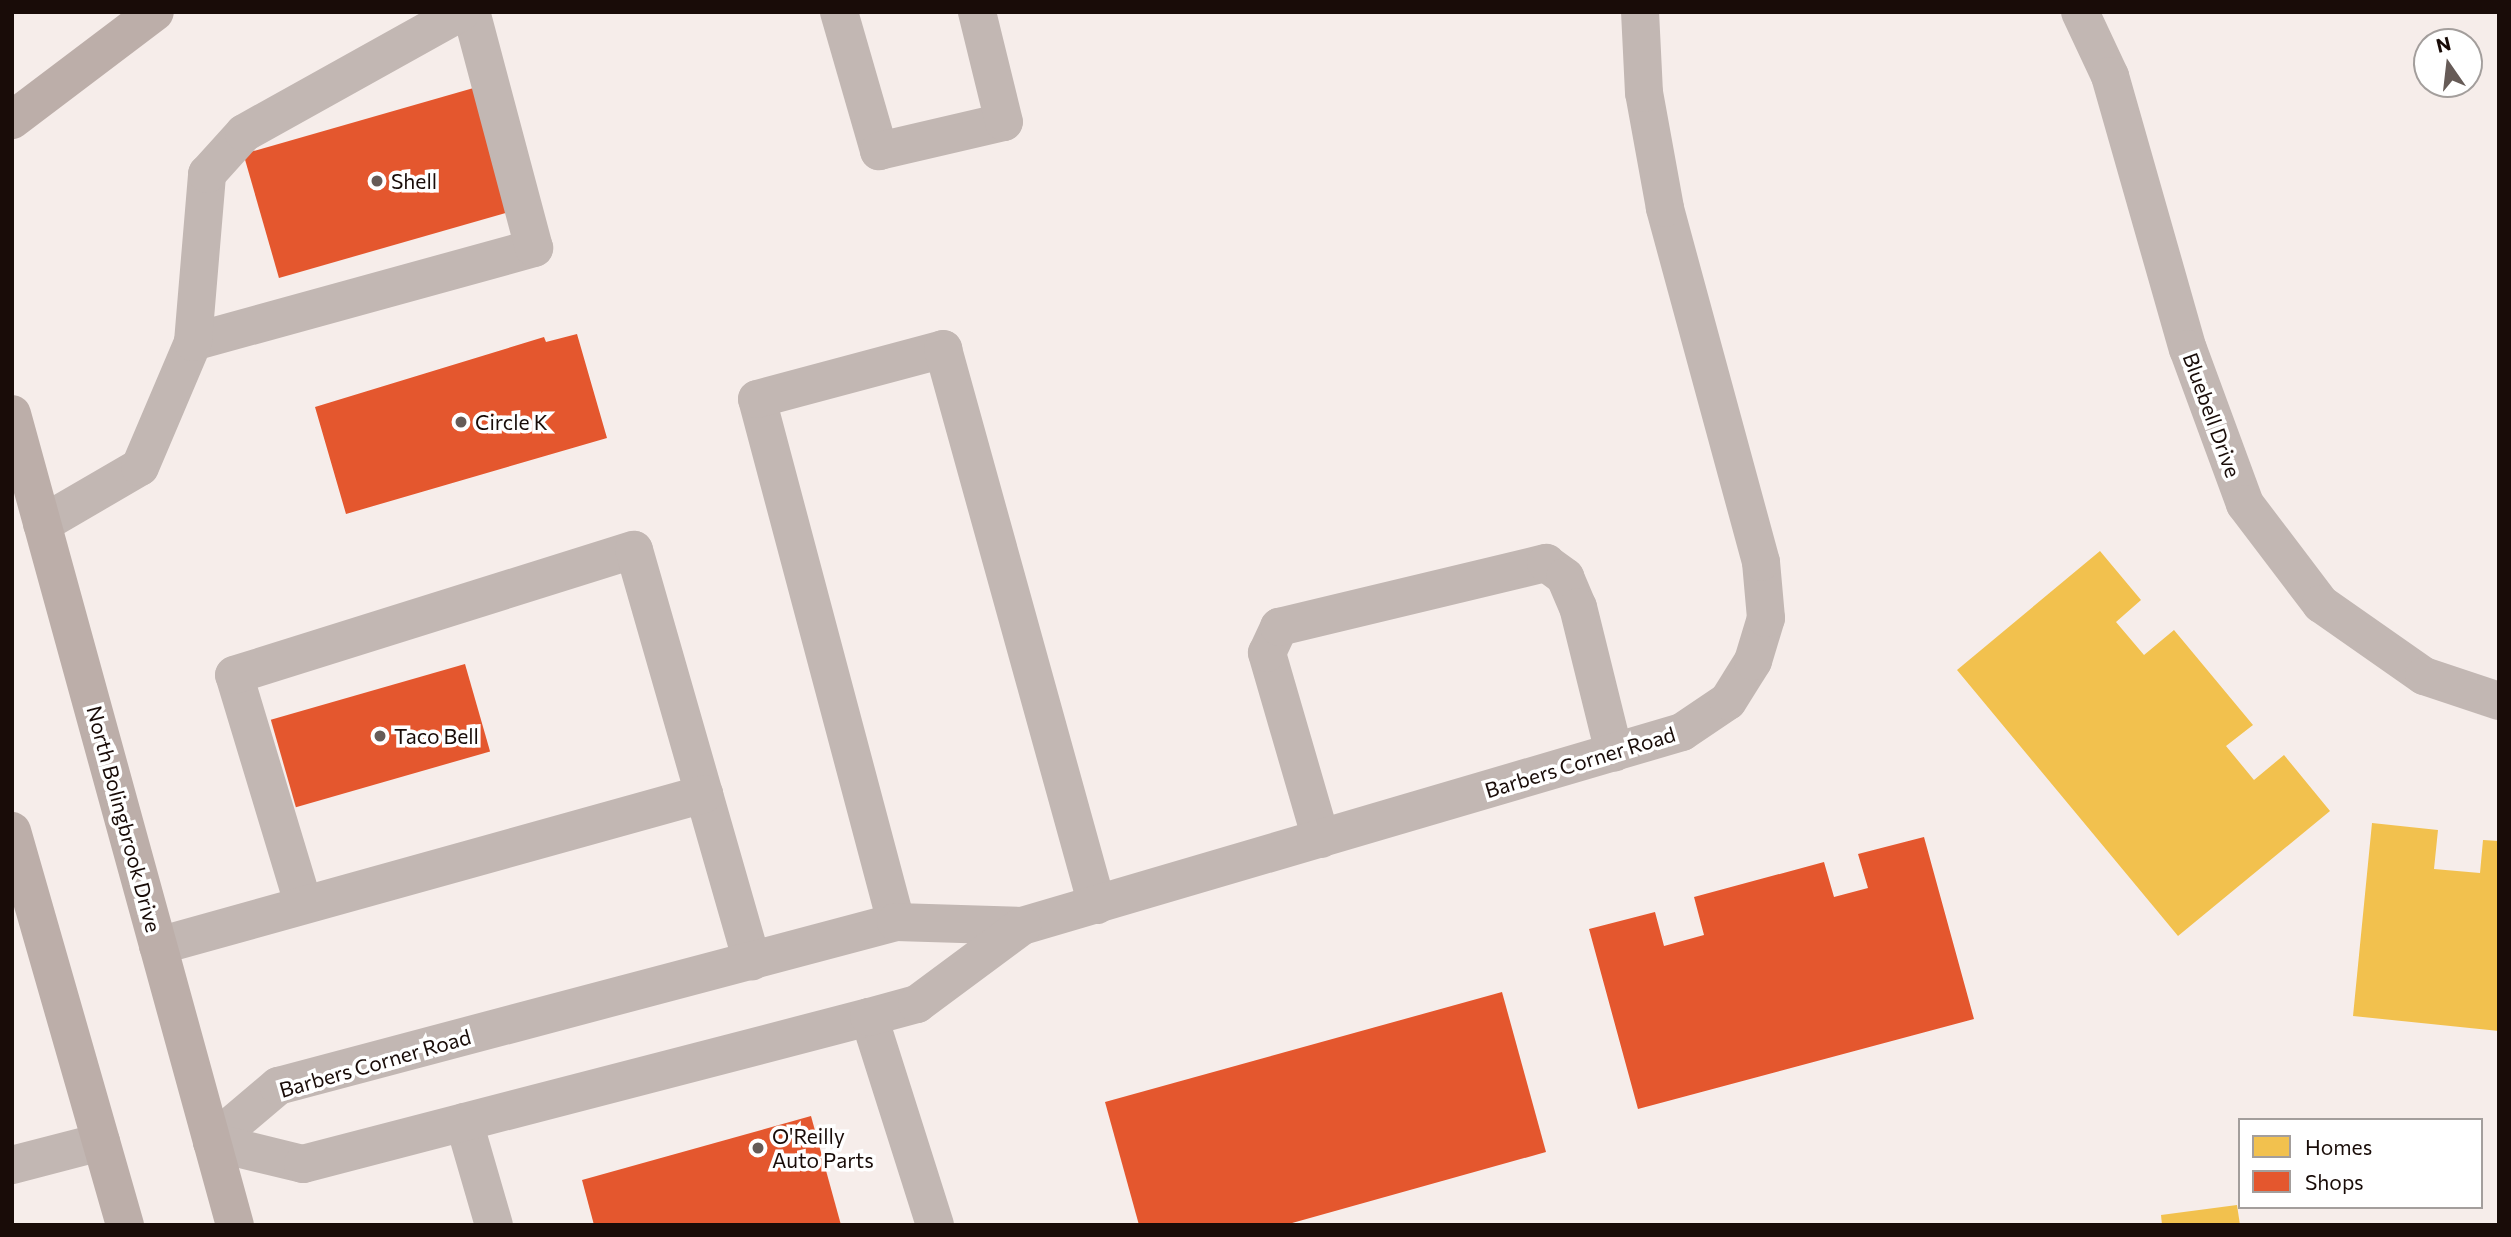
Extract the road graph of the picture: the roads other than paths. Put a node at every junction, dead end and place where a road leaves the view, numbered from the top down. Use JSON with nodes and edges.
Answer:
{"nodes":[{"id":1,"x":155,"y":12,"type":"edge"},
{"id":2,"x":461,"y":12,"type":"edge"},
{"id":3,"x":471,"y":12,"type":"edge"},
{"id":4,"x":839,"y":12,"type":"edge"},
{"id":5,"x":977,"y":12,"type":"edge"},
{"id":6,"x":1640,"y":12,"type":"edge"},
{"id":7,"x":2080,"y":12,"type":"edge"},
{"id":8,"x":12,"y":120,"type":"edge"},
{"id":9,"x":193,"y":342,"type":"junction"},
{"id":10,"x":12,"y":414,"type":"edge"},
{"id":11,"x":42,"y":524,"type":"junction"},
{"id":12,"x":2499,"y":701,"type":"edge"},
{"id":13,"x":1614,"y":753,"type":"junction"},
{"id":14,"x":704,"y":793,"type":"junction"},
{"id":15,"x":13,"y":836,"type":"edge"},
{"id":16,"x":1321,"y":839,"type":"junction"},
{"id":17,"x":303,"y":903,"type":"junction"},
{"id":18,"x":1097,"y":905,"type":"junction"},
{"id":19,"x":896,"y":922,"type":"junction"},
{"id":20,"x":1022,"y":926,"type":"junction"},
{"id":21,"x":158,"y":946,"type":"junction"},
{"id":22,"x":752,"y":961,"type":"junction"},
{"id":23,"x":869,"y":1017,"type":"junction"},
{"id":24,"x":464,"y":1122,"type":"junction"},
{"id":25,"x":101,"y":1142,"type":"junction"},
{"id":26,"x":212,"y":1142,"type":"junction"},
{"id":27,"x":12,"y":1165,"type":"edge"},
{"id":28,"x":125,"y":1225,"type":"edge"},
{"id":29,"x":235,"y":1225,"type":"edge"},
{"id":30,"x":494,"y":1225,"type":"edge"},
{"id":31,"x":935,"y":1225,"type":"edge"}],
"edges":[{"from":1,"to":8,"type":"main road"},
{"from":2,"to":9,"type":"street"},
{"from":3,"to":9,"type":"street"},
{"from":4,"to":5,"type":"street"},
{"from":6,"to":13,"type":"street","name":"Barbers Corner Road"},
{"from":7,"to":12,"type":"street","name":"Bluebell Drive"},
{"from":9,"to":11,"type":"street"},
{"from":10,"to":11,"type":"main road","name":"North Bolingbrook Drive"},
{"from":11,"to":21,"type":"main road","name":"North Bolingbrook Drive"},
{"from":13,"to":16,"type":"street","name":"Barbers Corner Road"},
{"from":13,"to":16,"type":"street"},
{"from":14,"to":17,"type":"street"},
{"from":14,"to":17,"type":"street"},
{"from":14,"to":22,"type":"street"},
{"from":15,"to":25,"type":"main road"},
{"from":16,"to":18,"type":"street","name":"Barbers Corner Road"},
{"from":17,"to":21,"type":"street"},
{"from":18,"to":19,"type":"street"},
{"from":18,"to":20,"type":"street","name":"Barbers Corner Road"},
{"from":19,"to":20,"type":"street","name":"Barbers Corner Road"},
{"from":19,"to":22,"type":"street","name":"Barbers Corner Road"},
{"from":20,"to":23,"type":"street","name":"Barbers Corner Road"},
{"from":21,"to":26,"type":"main road","name":"North Bolingbrook Drive"},
{"from":22,"to":26,"type":"street","name":"Barbers Corner Road"},
{"from":23,"to":24,"type":"street","name":"Barbers Corner Road"},
{"from":23,"to":31,"type":"street"},
{"from":24,"to":26,"type":"street","name":"Barbers Corner Road"},
{"from":24,"to":30,"type":"street"},
{"from":25,"to":27,"type":"street"},
{"from":25,"to":28,"type":"main road"},
{"from":26,"to":29,"type":"main road","name":"North Bolingbrook Drive"}]}
